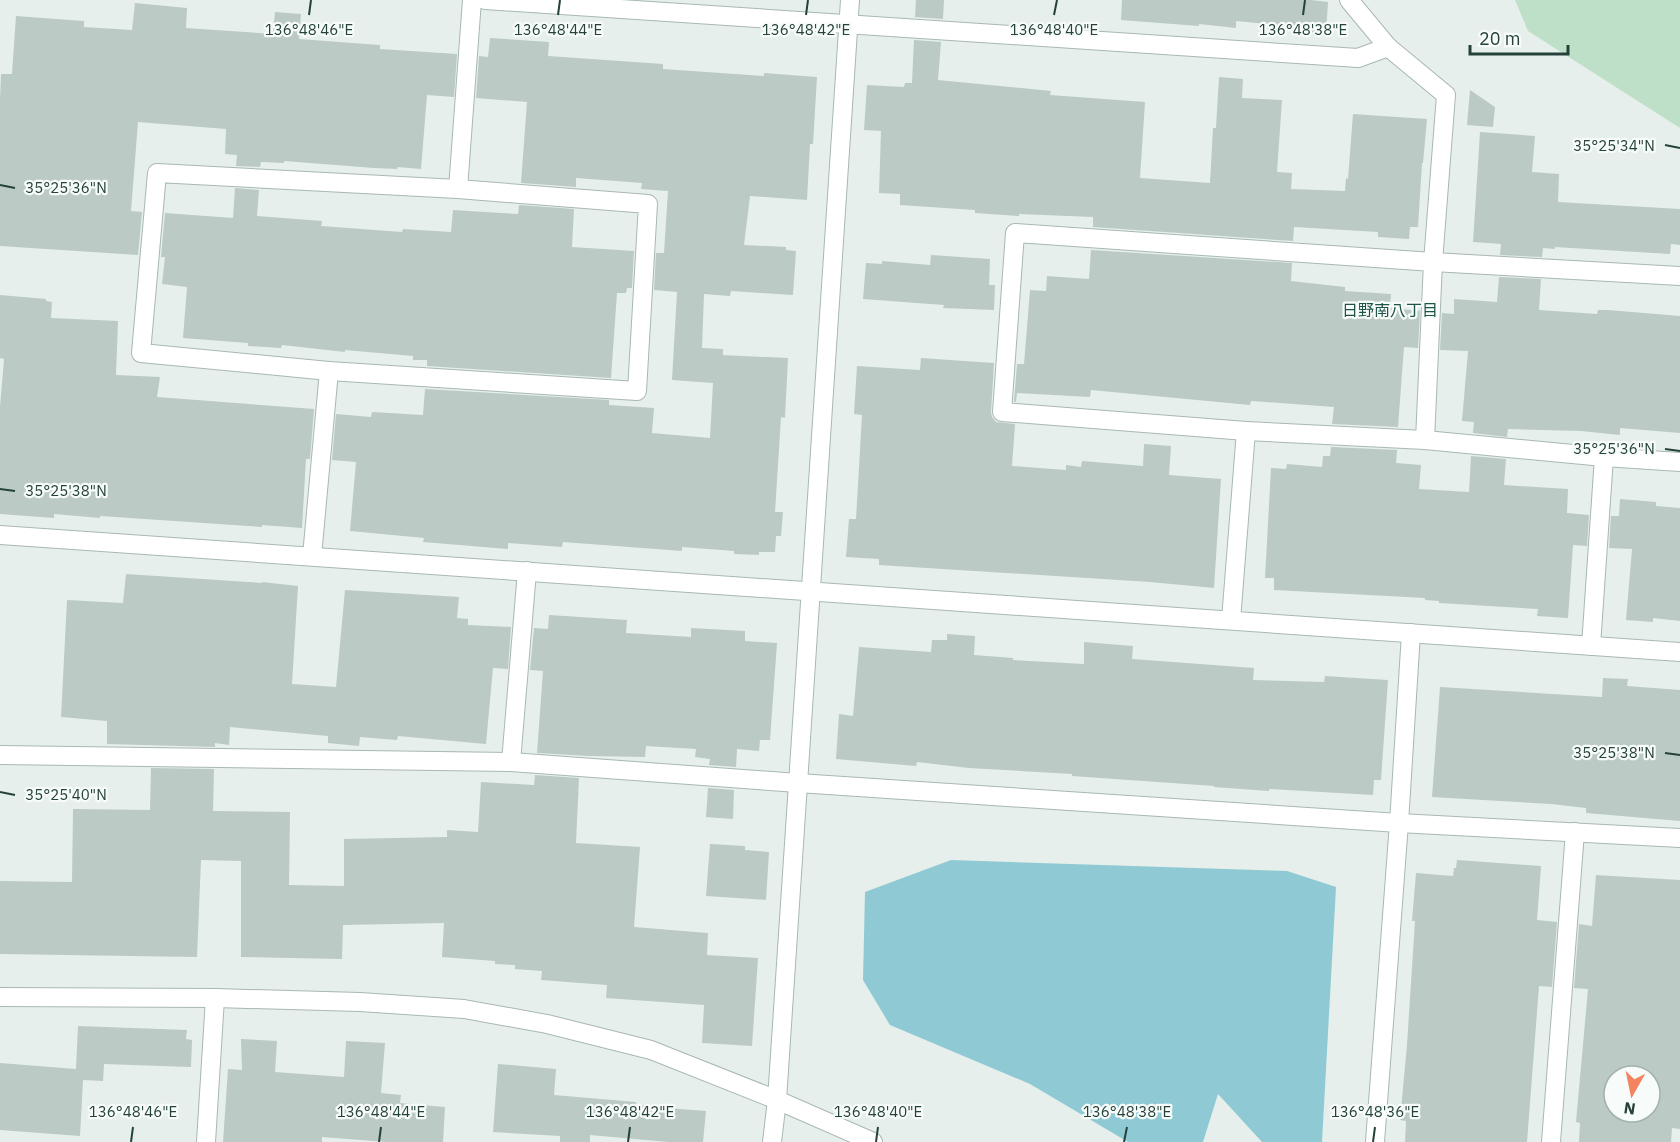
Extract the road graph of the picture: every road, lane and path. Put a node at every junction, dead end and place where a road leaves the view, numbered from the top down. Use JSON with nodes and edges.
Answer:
{"nodes":[{"id":1,"x":472,"y":0,"type":"edge"},
{"id":2,"x":485,"y":0,"type":"edge"},
{"id":3,"x":850,"y":0,"type":"edge"},
{"id":4,"x":1349,"y":0,"type":"edge"},
{"id":5,"x":848,"y":25,"type":"junction"},
{"id":6,"x":1388,"y":47,"type":"junction"},
{"id":7,"x":458,"y":189,"type":"junction"},
{"id":8,"x":1433,"y":262,"type":"junction"},
{"id":9,"x":1680,"y":276,"type":"edge"},
{"id":10,"x":329,"y":371,"type":"junction"},
{"id":11,"x":1246,"y":431,"type":"junction"},
{"id":12,"x":1425,"y":440,"type":"junction"},
{"id":13,"x":1604,"y":457,"type":"junction"},
{"id":14,"x":1680,"y":462,"type":"edge"},
{"id":15,"x":0,"y":535,"type":"edge"},
{"id":16,"x":312,"y":556,"type":"junction"},
{"id":17,"x":527,"y":571,"type":"junction"},
{"id":18,"x":810,"y":591,"type":"junction"},
{"id":19,"x":1231,"y":620,"type":"junction"},
{"id":20,"x":1411,"y":633,"type":"junction"},
{"id":21,"x":1591,"y":646,"type":"junction"},
{"id":22,"x":1680,"y":652,"type":"edge"},
{"id":23,"x":0,"y":755,"type":"edge"},
{"id":24,"x":511,"y":762,"type":"junction"},
{"id":25,"x":798,"y":783,"type":"junction"},
{"id":26,"x":1399,"y":823,"type":"junction"},
{"id":27,"x":1575,"y":832,"type":"junction"},
{"id":28,"x":1680,"y":838,"type":"edge"},
{"id":29,"x":0,"y":997,"type":"edge"},
{"id":30,"x":215,"y":998,"type":"junction"},
{"id":31,"x":777,"y":1100,"type":"junction"},
{"id":32,"x":206,"y":1142,"type":"edge"},
{"id":33,"x":772,"y":1142,"type":"edge"},
{"id":34,"x":873,"y":1142,"type":"edge"},
{"id":35,"x":1374,"y":1142,"type":"edge"},
{"id":36,"x":1551,"y":1142,"type":"edge"}],
"edges":[{"from":1,"to":7,"type":"street"},
{"from":2,"to":5,"type":"street"},
{"from":3,"to":5,"type":"street"},
{"from":4,"to":6,"type":"street"},
{"from":5,"to":6,"type":"street"},
{"from":5,"to":18,"type":"street"},
{"from":6,"to":8,"type":"street"},
{"from":7,"to":10,"type":"street"},
{"from":7,"to":10,"type":"street"},
{"from":8,"to":9,"type":"street"},
{"from":8,"to":11,"type":"street"},
{"from":8,"to":12,"type":"street"},
{"from":10,"to":16,"type":"street"},
{"from":11,"to":12,"type":"street"},
{"from":11,"to":19,"type":"street"},
{"from":12,"to":13,"type":"street"},
{"from":13,"to":14,"type":"street"},
{"from":13,"to":21,"type":"street"},
{"from":15,"to":16,"type":"street"},
{"from":16,"to":17,"type":"street"},
{"from":17,"to":18,"type":"street"},
{"from":17,"to":24,"type":"street"},
{"from":18,"to":19,"type":"street"},
{"from":18,"to":25,"type":"street"},
{"from":19,"to":20,"type":"street"},
{"from":20,"to":21,"type":"street"},
{"from":20,"to":26,"type":"street"},
{"from":21,"to":22,"type":"street"},
{"from":23,"to":24,"type":"street"},
{"from":24,"to":25,"type":"street"},
{"from":25,"to":26,"type":"street"},
{"from":25,"to":31,"type":"street"},
{"from":26,"to":27,"type":"street"},
{"from":26,"to":35,"type":"street"},
{"from":27,"to":28,"type":"street"},
{"from":27,"to":36,"type":"street"},
{"from":29,"to":30,"type":"street"},
{"from":30,"to":31,"type":"street"},
{"from":30,"to":32,"type":"street"},
{"from":31,"to":33,"type":"street"},
{"from":31,"to":34,"type":"street"}]}
